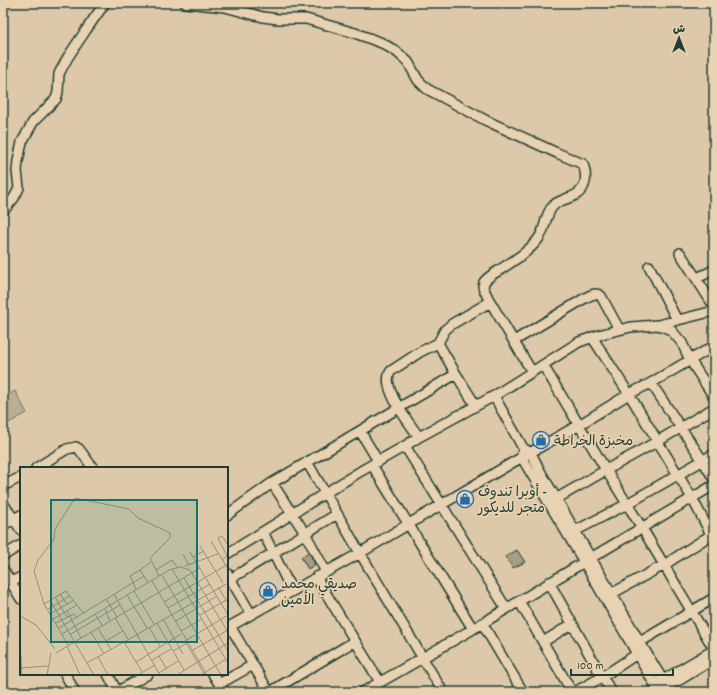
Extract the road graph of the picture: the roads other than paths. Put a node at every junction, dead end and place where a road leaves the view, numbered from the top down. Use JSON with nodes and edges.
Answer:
{"nodes":[{"id":1,"x":105,"y":3,"type":"edge"},
{"id":2,"x":185,"y":3,"type":"edge"},
{"id":3,"x":3,"y":211,"type":"edge"},
{"id":4,"x":680,"y":253,"type":"dead end"},
{"id":5,"x":649,"y":266,"type":"dead end"},
{"id":6,"x":714,"y":270,"type":"edge"},
{"id":7,"x":696,"y":278,"type":"junction"},
{"id":8,"x":490,"y":302,"type":"junction"},
{"id":9,"x":714,"y":306,"type":"edge"},
{"id":10,"x":714,"y":311,"type":"edge"},
{"id":11,"x":677,"y":320,"type":"junction"},
{"id":12,"x":657,"y":325,"type":"junction"},
{"id":13,"x":619,"y":329,"type":"junction"},
{"id":14,"x":592,"y":337,"type":"junction"},
{"id":15,"x":514,"y":341,"type":"junction"},
{"id":16,"x":438,"y":343,"type":"junction"},
{"id":17,"x":714,"y":346,"type":"edge"},
{"id":18,"x":690,"y":360,"type":"junction"},
{"id":19,"x":543,"y":365,"type":"junction"},
{"id":20,"x":532,"y":372,"type":"junction"},
{"id":21,"x":456,"y":374,"type":"junction"},
{"id":22,"x":651,"y":383,"type":"junction"},
{"id":23,"x":630,"y":394,"type":"junction"},
{"id":24,"x":494,"y":396,"type":"junction"},
{"id":25,"x":714,"y":397,"type":"edge"},
{"id":26,"x":476,"y":406,"type":"junction"},
{"id":27,"x":400,"y":407,"type":"junction"},
{"id":28,"x":714,"y":408,"type":"edge"},
{"id":29,"x":579,"y":425,"type":"junction"},
{"id":30,"x":681,"y":427,"type":"junction"},
{"id":31,"x":360,"y":431,"type":"junction"},
{"id":32,"x":419,"y":437,"type":"junction"},
{"id":33,"x":658,"y":441,"type":"junction"},
{"id":34,"x":405,"y":446,"type":"junction"},
{"id":35,"x":523,"y":448,"type":"junction"},
{"id":36,"x":531,"y":453,"type":"junction"},
{"id":37,"x":714,"y":454,"type":"edge"},
{"id":38,"x":522,"y":458,"type":"junction"},
{"id":39,"x":703,"y":460,"type":"junction"},
{"id":40,"x":308,"y":462,"type":"junction"},
{"id":41,"x":375,"y":463,"type":"junction"},
{"id":42,"x":49,"y":465,"type":"edge"},
{"id":43,"x":92,"y":467,"type":"edge"},
{"id":44,"x":606,"y":470,"type":"junction"},
{"id":45,"x":678,"y":474,"type":"junction"},
{"id":46,"x":20,"y":478,"type":"edge"},
{"id":47,"x":714,"y":479,"type":"edge"},
{"id":48,"x":272,"y":483,"type":"junction"},
{"id":49,"x":714,"y":485,"type":"edge"},
{"id":50,"x":3,"y":486,"type":"edge"},
{"id":51,"x":326,"y":493,"type":"junction"},
{"id":52,"x":692,"y":498,"type":"junction"},
{"id":53,"x":556,"y":499,"type":"junction"},
{"id":54,"x":3,"y":503,"type":"edge"},
{"id":55,"x":442,"y":504,"type":"junction"},
{"id":56,"x":627,"y":504,"type":"junction"},
{"id":57,"x":228,"y":514,"type":"edge"},
{"id":58,"x":293,"y":514,"type":"junction"},
{"id":59,"x":337,"y":514,"type":"junction"},
{"id":60,"x":18,"y":517,"type":"edge"},
{"id":61,"x":407,"y":524,"type":"junction"},
{"id":62,"x":3,"y":525,"type":"edge"},
{"id":63,"x":642,"y":528,"type":"junction"},
{"id":64,"x":575,"y":531,"type":"junction"},
{"id":65,"x":263,"y":532,"type":"junction"},
{"id":66,"x":305,"y":533,"type":"junction"},
{"id":67,"x":713,"y":536,"type":"edge"},
{"id":68,"x":20,"y":546,"type":"edge"},
{"id":69,"x":273,"y":552,"type":"junction"},
{"id":70,"x":228,"y":553,"type":"edge"},
{"id":71,"x":360,"y":553,"type":"junction"},
{"id":72,"x":3,"y":556,"type":"edge"},
{"id":73,"x":587,"y":560,"type":"junction"},
{"id":74,"x":664,"y":565,"type":"junction"},
{"id":75,"x":3,"y":569,"type":"edge"},
{"id":76,"x":326,"y":572,"type":"junction"},
{"id":77,"x":228,"y":577,"type":"edge"},
{"id":78,"x":316,"y":577,"type":"junction"},
{"id":79,"x":20,"y":578,"type":"edge"},
{"id":80,"x":11,"y":582,"type":"junction"},
{"id":81,"x":549,"y":582,"type":"junction"},
{"id":82,"x":292,"y":591,"type":"junction"},
{"id":83,"x":611,"y":594,"type":"junction"},
{"id":84,"x":20,"y":597,"type":"edge"},
{"id":85,"x":714,"y":598,"type":"edge"},
{"id":86,"x":519,"y":600,"type":"junction"},
{"id":87,"x":506,"y":608,"type":"junction"},
{"id":88,"x":691,"y":612,"type":"junction"},
{"id":89,"x":251,"y":614,"type":"junction"},
{"id":90,"x":482,"y":623,"type":"junction"},
{"id":91,"x":624,"y":623,"type":"junction"},
{"id":92,"x":572,"y":624,"type":"junction"},
{"id":93,"x":228,"y":627,"type":"edge"},
{"id":94,"x":473,"y":629,"type":"junction"},
{"id":95,"x":355,"y":641,"type":"junction"},
{"id":96,"x":542,"y":642,"type":"junction"},
{"id":97,"x":640,"y":642,"type":"junction"},
{"id":98,"x":714,"y":649,"type":"edge"},
{"id":99,"x":637,"y":654,"type":"junction"},
{"id":100,"x":422,"y":657,"type":"junction"},
{"id":101,"x":714,"y":659,"type":"edge"},
{"id":102,"x":253,"y":665,"type":"junction"},
{"id":103,"x":66,"y":675,"type":"edge"},
{"id":104,"x":109,"y":675,"type":"edge"},
{"id":105,"x":146,"y":675,"type":"edge"},
{"id":106,"x":213,"y":675,"type":"edge"},
{"id":107,"x":602,"y":677,"type":"junction"},
{"id":108,"x":380,"y":682,"type":"junction"},
{"id":109,"x":221,"y":688,"type":"edge"},
{"id":110,"x":662,"y":688,"type":"edge"},
{"id":111,"x":75,"y":692,"type":"edge"},
{"id":112,"x":118,"y":692,"type":"edge"},
{"id":113,"x":270,"y":692,"type":"edge"},
{"id":114,"x":363,"y":692,"type":"edge"},
{"id":115,"x":443,"y":692,"type":"edge"},
{"id":116,"x":523,"y":692,"type":"edge"},
{"id":117,"x":572,"y":692,"type":"edge"},
{"id":118,"x":575,"y":692,"type":"edge"},
{"id":119,"x":612,"y":692,"type":"edge"}],
"edges":[{"from":1,"to":3,"type":"street"},
{"from":2,"to":8,"type":"street"},
{"from":4,"to":7,"type":"street"},
{"from":5,"to":11,"type":"street"},
{"from":6,"to":7,"type":"street"},
{"from":7,"to":9,"type":"street"},
{"from":8,"to":15,"type":"street"},
{"from":8,"to":16,"type":"street"},
{"from":10,"to":11,"type":"street"},
{"from":11,"to":12,"type":"street"},
{"from":12,"to":13,"type":"street"},
{"from":12,"to":18,"type":"street"},
{"from":13,"to":14,"type":"street"},
{"from":13,"to":15,"type":"street"},
{"from":14,"to":19,"type":"street"},
{"from":14,"to":23,"type":"street"},
{"from":15,"to":20,"type":"street"},
{"from":16,"to":21,"type":"street"},
{"from":16,"to":27,"type":"street"},
{"from":17,"to":18,"type":"street"},
{"from":18,"to":22,"type":"street"},
{"from":18,"to":25,"type":"street"},
{"from":19,"to":20,"type":"street"},
{"from":19,"to":29,"type":"street"},
{"from":20,"to":24,"type":"street"},
{"from":21,"to":26,"type":"street"},
{"from":21,"to":27,"type":"street"},
{"from":22,"to":23,"type":"street"},
{"from":22,"to":30,"type":"street"},
{"from":23,"to":29,"type":"street"},
{"from":23,"to":33,"type":"street"},
{"from":24,"to":26,"type":"street"},
{"from":24,"to":35,"type":"street"},
{"from":26,"to":32,"type":"street"},
{"from":27,"to":31,"type":"street"},
{"from":27,"to":32,"type":"street"},
{"from":28,"to":30,"type":"street"},
{"from":29,"to":36,"type":"street"},
{"from":29,"to":44,"type":"street"},
{"from":30,"to":33,"type":"street"},
{"from":30,"to":39,"type":"street"},
{"from":31,"to":40,"type":"street"},
{"from":31,"to":41,"type":"street"},
{"from":32,"to":34,"type":"street"},
{"from":33,"to":44,"type":"street"},
{"from":33,"to":45,"type":"street"},
{"from":34,"to":41,"type":"street"},
{"from":34,"to":55,"type":"street"},
{"from":35,"to":36,"type":"street"},
{"from":35,"to":38,"type":"street"},
{"from":36,"to":38,"type":"street"},
{"from":36,"to":53,"type":"street"},
{"from":37,"to":39,"type":"street"},
{"from":38,"to":55,"type":"street"},
{"from":38,"to":73,"type":"street"},
{"from":39,"to":45,"type":"street"},
{"from":39,"to":47,"type":"street"},
{"from":40,"to":48,"type":"street"},
{"from":40,"to":51,"type":"street"},
{"from":41,"to":51,"type":"street"},
{"from":41,"to":61,"type":"street"},
{"from":42,"to":43,"type":"street"},
{"from":44,"to":53,"type":"street"},
{"from":44,"to":56,"type":"street"},
{"from":45,"to":52,"type":"street"},
{"from":45,"to":56,"type":"street"},
{"from":46,"to":50,"type":"street"},
{"from":48,"to":57,"type":"street"},
{"from":48,"to":58,"type":"street"},
{"from":49,"to":52,"type":"street"},
{"from":51,"to":58,"type":"street"},
{"from":51,"to":59,"type":"street"},
{"from":52,"to":63,"type":"street"},
{"from":52,"to":67,"type":"street"},
{"from":53,"to":64,"type":"street"},
{"from":54,"to":60,"type":"street"},
{"from":55,"to":61,"type":"street"},
{"from":55,"to":87,"type":"street"},
{"from":56,"to":63,"type":"street"},
{"from":56,"to":64,"type":"street"},
{"from":58,"to":65,"type":"street"},
{"from":58,"to":66,"type":"street"},
{"from":59,"to":66,"type":"street"},
{"from":59,"to":71,"type":"street"},
{"from":60,"to":62,"type":"street"},
{"from":61,"to":71,"type":"street"},
{"from":61,"to":94,"type":"street"},
{"from":63,"to":73,"type":"street"},
{"from":63,"to":74,"type":"street"},
{"from":64,"to":73,"type":"street"},
{"from":65,"to":69,"type":"street"},
{"from":65,"to":70,"type":"street"},
{"from":66,"to":69,"type":"street"},
{"from":66,"to":76,"type":"street"},
{"from":67,"to":74,"type":"street"},
{"from":68,"to":72,"type":"street"},
{"from":69,"to":77,"type":"street"},
{"from":69,"to":82,"type":"street"},
{"from":71,"to":76,"type":"street"},
{"from":71,"to":100,"type":"street"},
{"from":73,"to":81,"type":"street"},
{"from":73,"to":83,"type":"street"},
{"from":73,"to":91,"type":"street"},
{"from":74,"to":83,"type":"street"},
{"from":74,"to":88,"type":"street"},
{"from":75,"to":80,"type":"street"},
{"from":76,"to":78,"type":"street"},
{"from":77,"to":89,"type":"street"},
{"from":78,"to":82,"type":"street"},
{"from":78,"to":95,"type":"street"},
{"from":79,"to":80,"type":"street"},
{"from":80,"to":84,"type":"street"},
{"from":81,"to":86,"type":"street"},
{"from":81,"to":92,"type":"street"},
{"from":82,"to":89,"type":"street"},
{"from":83,"to":91,"type":"street"},
{"from":85,"to":88,"type":"street"},
{"from":86,"to":87,"type":"street"},
{"from":86,"to":96,"type":"street"},
{"from":87,"to":90,"type":"street"},
{"from":88,"to":97,"type":"street"},
{"from":88,"to":98,"type":"street"},
{"from":89,"to":93,"type":"street"},
{"from":90,"to":94,"type":"street"},
{"from":90,"to":116,"type":"street"},
{"from":91,"to":97,"type":"street"},
{"from":91,"to":99,"type":"street"},
{"from":92,"to":96,"type":"street"},
{"from":92,"to":107,"type":"street"},
{"from":93,"to":102,"type":"street"},
{"from":94,"to":100,"type":"street"},
{"from":95,"to":108,"type":"street"},
{"from":95,"to":113,"type":"street"},
{"from":96,"to":117,"type":"street"},
{"from":97,"to":110,"type":"street"},
{"from":98,"to":110,"type":"street"},
{"from":99,"to":107,"type":"street"},
{"from":99,"to":110,"type":"street"},
{"from":100,"to":108,"type":"street"},
{"from":100,"to":115,"type":"street"},
{"from":101,"to":110,"type":"street"},
{"from":102,"to":109,"type":"street"},
{"from":102,"to":113,"type":"street"},
{"from":103,"to":111,"type":"street"},
{"from":104,"to":112,"type":"street"},
{"from":105,"to":112,"type":"street"},
{"from":106,"to":109,"type":"street"},
{"from":107,"to":118,"type":"street"},
{"from":107,"to":119,"type":"street"},
{"from":108,"to":114,"type":"street"}]}
